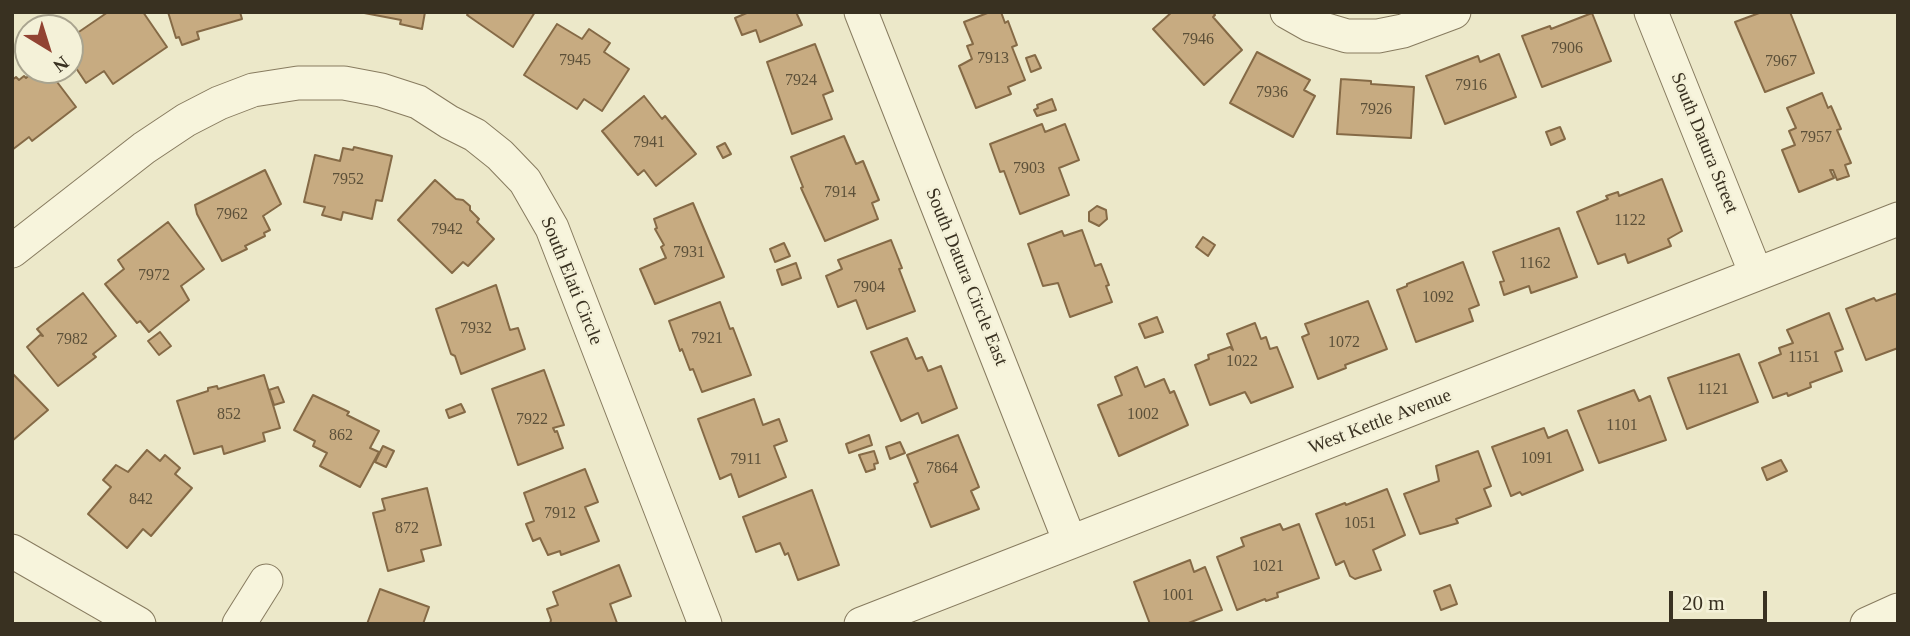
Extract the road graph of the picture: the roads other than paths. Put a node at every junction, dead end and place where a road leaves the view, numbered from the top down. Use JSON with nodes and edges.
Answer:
{"nodes":[{"id":1,"x":862,"y":12,"type":"edge"},
{"id":2,"x":1287,"y":12,"type":"edge"},
{"id":3,"x":1454,"y":12,"type":"edge"},
{"id":4,"x":1651,"y":12,"type":"edge"},
{"id":5,"x":1898,"y":219,"type":"edge"},
{"id":6,"x":12,"y":251,"type":"edge"},
{"id":7,"x":1756,"y":274,"type":"junction"},
{"id":8,"x":1070,"y":542,"type":"junction"},
{"id":9,"x":12,"y":551,"type":"edge"},
{"id":10,"x":266,"y":581,"type":"dead end"},
{"id":11,"x":1898,"y":610,"type":"edge"},
{"id":12,"x":139,"y":624,"type":"edge"},
{"id":13,"x":239,"y":624,"type":"edge"},
{"id":14,"x":705,"y":624,"type":"edge"},
{"id":15,"x":861,"y":624,"type":"edge"},
{"id":16,"x":1867,"y":624,"type":"edge"}],
"edges":[{"from":1,"to":8,"type":"street","name":"South Datura Circle East"},
{"from":2,"to":3,"type":"street"},
{"from":4,"to":7,"type":"street","name":"South Datura Street"},
{"from":5,"to":7,"type":"street","name":"West Kettle Avenue"},
{"from":6,"to":14,"type":"street","name":"South Elati Circle"},
{"from":7,"to":8,"type":"street","name":"West Kettle Avenue"},
{"from":8,"to":15,"type":"street","name":"West Kettle Avenue"},
{"from":9,"to":12,"type":"street"},
{"from":10,"to":13,"type":"street"},
{"from":11,"to":16,"type":"street"}]}
